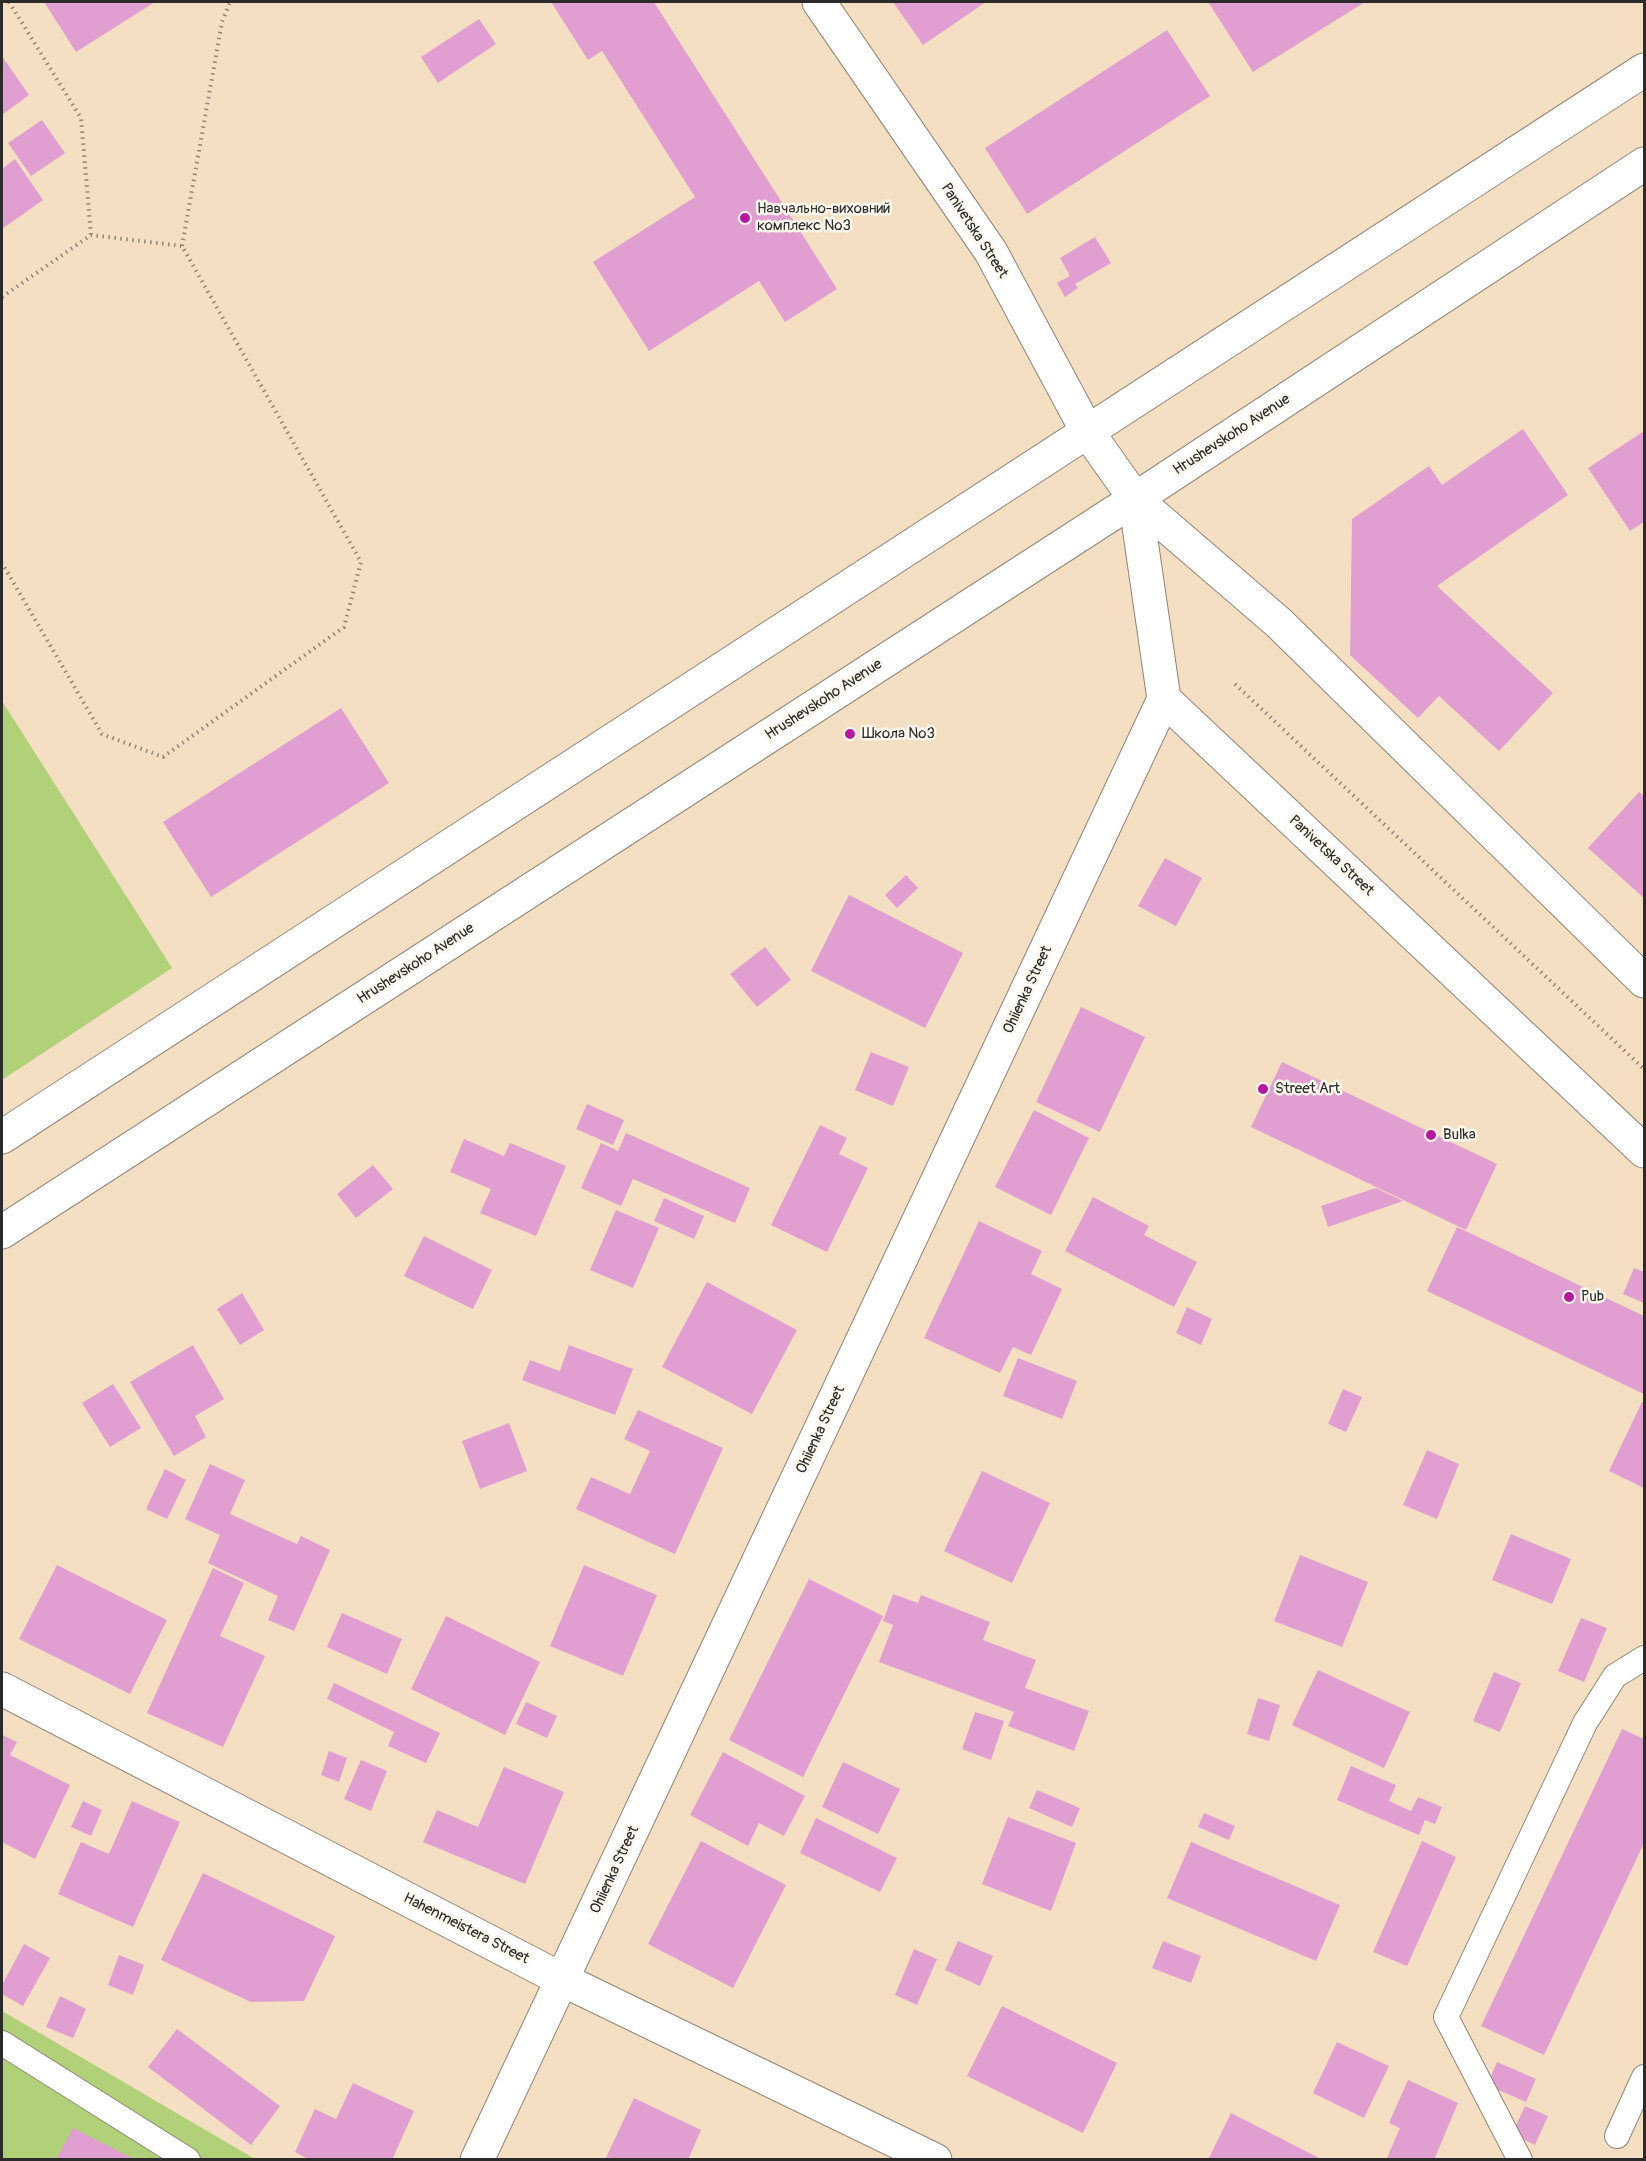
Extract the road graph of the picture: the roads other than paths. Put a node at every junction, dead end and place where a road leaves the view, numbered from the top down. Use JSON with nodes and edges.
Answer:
{"nodes":[{"id":1,"x":819,"y":2,"type":"edge"},
{"id":2,"x":1644,"y":70,"type":"edge"},
{"id":3,"x":1644,"y":164,"type":"edge"},
{"id":4,"x":1087,"y":431,"type":"junction"},
{"id":5,"x":1135,"y":499,"type":"junction"},
{"id":6,"x":1164,"y":699,"type":"junction"},
{"id":7,"x":1644,"y":981,"type":"edge"},
{"id":8,"x":2,"y":1137,"type":"edge"},
{"id":9,"x":1644,"y":1150,"type":"edge"},
{"id":10,"x":2,"y":1232,"type":"edge"},
{"id":11,"x":1644,"y":1658,"type":"edge"},
{"id":12,"x":2,"y":1689,"type":"edge"},
{"id":13,"x":563,"y":1980,"type":"junction"},
{"id":14,"x":2,"y":2043,"type":"edge"},
{"id":15,"x":1644,"y":2077,"type":"edge"},
{"id":16,"x":1617,"y":2136,"type":"dead end"},
{"id":17,"x":188,"y":2160,"type":"edge"},
{"id":18,"x":477,"y":2160,"type":"edge"},
{"id":19,"x":935,"y":2160,"type":"edge"},
{"id":20,"x":1520,"y":2160,"type":"edge"}],
"edges":[{"from":1,"to":4,"type":"street","name":"Panivetska Street"},
{"from":2,"to":4,"type":"street"},
{"from":3,"to":5,"type":"street","name":"Hrushevskoho Avenue"},
{"from":4,"to":5,"type":"street","name":"Panivetska Street"},
{"from":4,"to":8,"type":"street"},
{"from":5,"to":6,"type":"street","name":"Panivetska Street"},
{"from":5,"to":7,"type":"street","name":"Panivetska Street"},
{"from":5,"to":10,"type":"street","name":"Hrushevskoho Avenue"},
{"from":6,"to":9,"type":"street","name":"Panivetska Street"},
{"from":6,"to":13,"type":"street","name":"Ohiienka Street"},
{"from":11,"to":20,"type":"lane"},
{"from":12,"to":13,"type":"street","name":"Hahenmeistera Street"},
{"from":13,"to":18,"type":"street","name":"Ohiienka Street"},
{"from":13,"to":19,"type":"street","name":"Hahenmeistera Street"},
{"from":14,"to":17,"type":"lane"},
{"from":15,"to":16,"type":"lane"}]}
